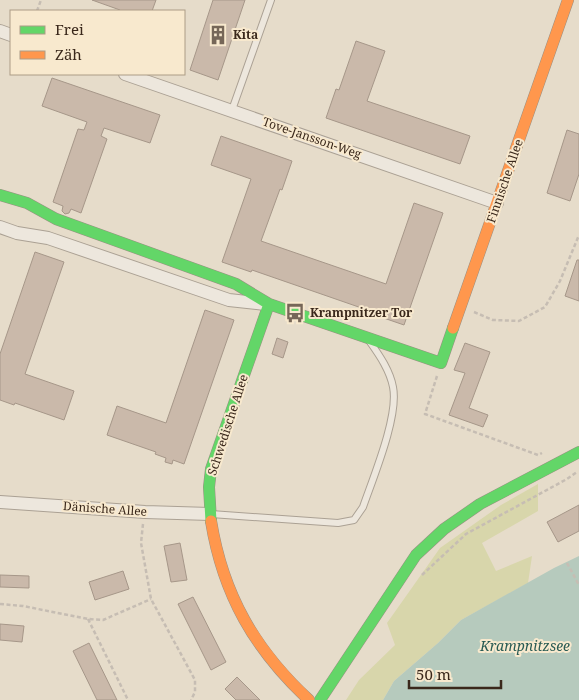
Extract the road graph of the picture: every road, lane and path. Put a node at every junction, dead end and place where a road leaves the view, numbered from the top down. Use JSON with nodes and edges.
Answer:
{"nodes":[{"id":1,"x":270,"y":0,"type":"edge"},
{"id":2,"x":568,"y":0,"type":"edge"},
{"id":3,"x":129,"y":75,"type":"edge"},
{"id":4,"x":232,"y":110,"type":"junction"},
{"id":5,"x":0,"y":195,"type":"edge"},
{"id":6,"x":497,"y":203,"type":"junction"},
{"id":7,"x":0,"y":227,"type":"edge"},
{"id":8,"x":579,"y":235,"type":"edge"},
{"id":9,"x":269,"y":304,"type":"junction"},
{"id":10,"x":461,"y":306,"type":"junction"},
{"id":11,"x":366,"y":337,"type":"junction"},
{"id":12,"x":442,"y":363,"type":"junction"},
{"id":13,"x":549,"y":450,"type":"dead end"},
{"id":14,"x":579,"y":452,"type":"edge"},
{"id":15,"x":579,"y":470,"type":"edge"},
{"id":16,"x":0,"y":502,"type":"edge"},
{"id":17,"x":145,"y":512,"type":"junction"},
{"id":18,"x":210,"y":514,"type":"junction"},
{"id":19,"x":567,"y":563,"type":"dead end"},
{"id":20,"x":422,"y":575,"type":"dead end"},
{"id":21,"x":579,"y":585,"type":"edge"},
{"id":22,"x":152,"y":599,"type":"junction"},
{"id":23,"x":0,"y":604,"type":"edge"},
{"id":24,"x":88,"y":619,"type":"junction"},
{"id":25,"x":128,"y":700,"type":"edge"},
{"id":26,"x":191,"y":700,"type":"edge"},
{"id":27,"x":310,"y":700,"type":"edge"},
{"id":28,"x":320,"y":700,"type":"edge"}],
"edges":[{"from":1,"to":4,"type":"lane"},
{"from":2,"to":6,"type":"street","name":"Finnische Allee"},
{"from":3,"to":4,"type":"street","name":"Tove-Jansson-Weg"},
{"from":4,"to":6,"type":"street","name":"Tove-Jansson-Weg"},
{"from":5,"to":9,"type":"street"},
{"from":6,"to":10,"type":"street","name":"Finnische Allee"},
{"from":7,"to":9,"type":"street"},
{"from":8,"to":10,"type":"path"},
{"from":9,"to":11,"type":"street"},
{"from":9,"to":18,"type":"street","name":"Schwedische Allee"},
{"from":10,"to":12,"type":"street","name":"Finnische Allee"},
{"from":11,"to":12,"type":"street"},
{"from":11,"to":18,"type":"lane"},
{"from":12,"to":13,"type":"path"},
{"from":14,"to":28,"type":"street"},
{"from":15,"to":20,"type":"path"},
{"from":16,"to":17,"type":"street","name":"Dänische Allee"},
{"from":17,"to":18,"type":"street","name":"Dänische Allee"},
{"from":17,"to":22,"type":"path"},
{"from":18,"to":27,"type":"street","name":"Schwedische Allee"},
{"from":19,"to":21,"type":"path"},
{"from":22,"to":24,"type":"path"},
{"from":22,"to":26,"type":"path"},
{"from":23,"to":24,"type":"path"},
{"from":24,"to":25,"type":"path"}]}
